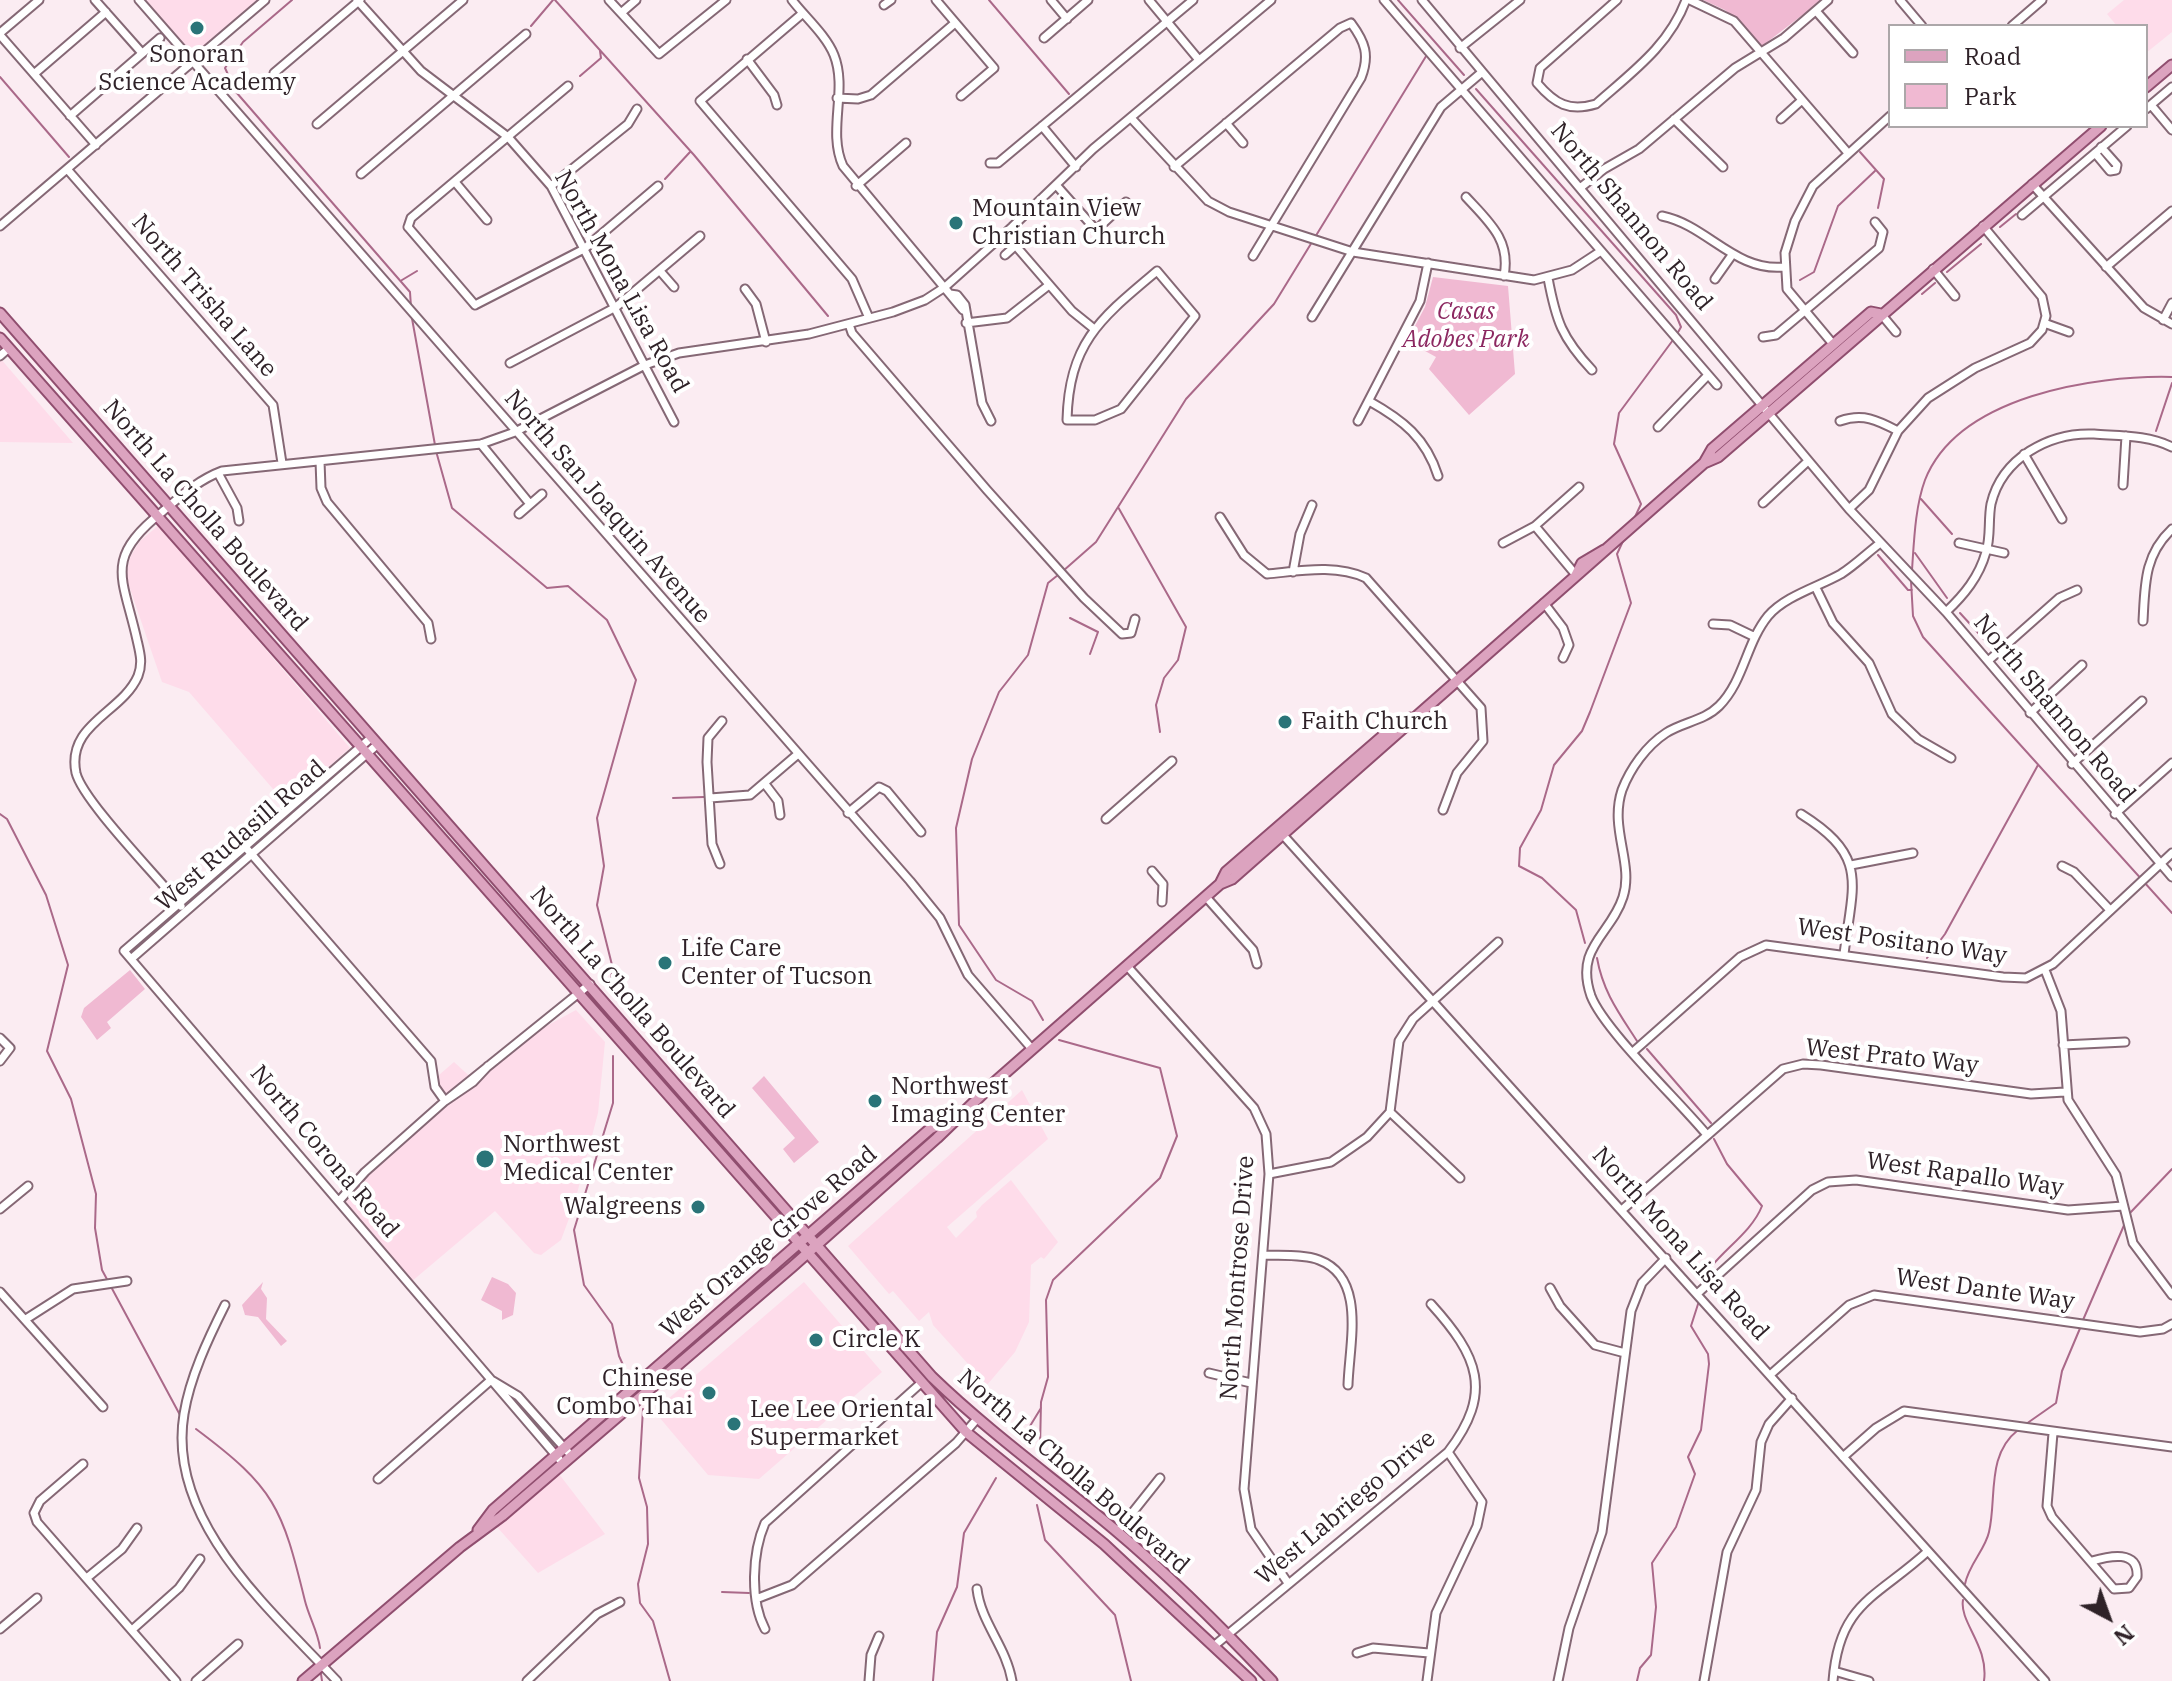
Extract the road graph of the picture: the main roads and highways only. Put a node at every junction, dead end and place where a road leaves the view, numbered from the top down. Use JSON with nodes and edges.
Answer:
{"nodes":[{"id":1,"x":2172,"y":65,"type":"edge"},
{"id":2,"x":2148,"y":85,"type":"edge"},
{"id":3,"x":2099,"y":128,"type":"edge"},
{"id":4,"x":0,"y":313,"type":"edge"},
{"id":5,"x":1881,"y":314,"type":"junction"},
{"id":6,"x":0,"y":338,"type":"edge"},
{"id":7,"x":1765,"y":409,"type":"junction"},
{"id":8,"x":1414,"y":717,"type":"junction"},
{"id":9,"x":1220,"y":884,"type":"junction"},
{"id":10,"x":957,"y":1116,"type":"junction"},
{"id":11,"x":808,"y":1234,"type":"junction"},
{"id":12,"x":797,"y":1244,"type":"junction"},
{"id":13,"x":816,"y":1245,"type":"junction"},
{"id":14,"x":806,"y":1254,"type":"junction"},
{"id":15,"x":677,"y":1349,"type":"junction"},
{"id":16,"x":633,"y":1404,"type":"junction"},
{"id":17,"x":473,"y":1536,"type":"junction"},
{"id":18,"x":303,"y":1681,"type":"edge"},
{"id":19,"x":1251,"y":1681,"type":"edge"},
{"id":20,"x":1272,"y":1681,"type":"edge"}],
"edges":[{"from":1,"to":2,"type":"main road"},
{"from":3,"to":5,"type":"main road","name":"West Orange Grove Road"},
{"from":4,"to":11,"type":"main road","name":"North La Cholla Boulevard"},
{"from":5,"to":7,"type":"main road","name":"West Orange Grove Road"},
{"from":5,"to":7,"type":"main road","name":"West Orange Grove Road"},
{"from":6,"to":12,"type":"main road","name":"North La Cholla Boulevard"},
{"from":7,"to":8,"type":"main road","name":"West Orange Grove Road"},
{"from":8,"to":9,"type":"main road","name":"West Orange Grove Road"},
{"from":8,"to":9,"type":"main road","name":"West Orange Grove Road"},
{"from":9,"to":10,"type":"main road","name":"West Orange Grove Road"},
{"from":10,"to":11,"type":"main road","name":"West Orange Grove Road"},
{"from":10,"to":13,"type":"main road","name":"West Orange Grove Road"},
{"from":11,"to":12,"type":"main road","name":"West Orange Grove Road"},
{"from":11,"to":13,"type":"main road","name":"North La Cholla Boulevard"},
{"from":12,"to":14,"type":"main road","name":"North La Cholla Boulevard"},
{"from":12,"to":15,"type":"main road","name":"West Orange Grove Road"},
{"from":13,"to":14,"type":"main road","name":"West Orange Grove Road"},
{"from":13,"to":20,"type":"main road","name":"North La Cholla Boulevard"},
{"from":14,"to":16,"type":"main road","name":"West Orange Grove Road"},
{"from":14,"to":19,"type":"main road","name":"North La Cholla Boulevard"},
{"from":15,"to":16,"type":"main road"},
{"from":15,"to":17,"type":"main road","name":"West Orange Grove Road"},
{"from":16,"to":17,"type":"main road","name":"West Orange Grove Road"},
{"from":17,"to":18,"type":"main road","name":"West Orange Grove Road"}]}
